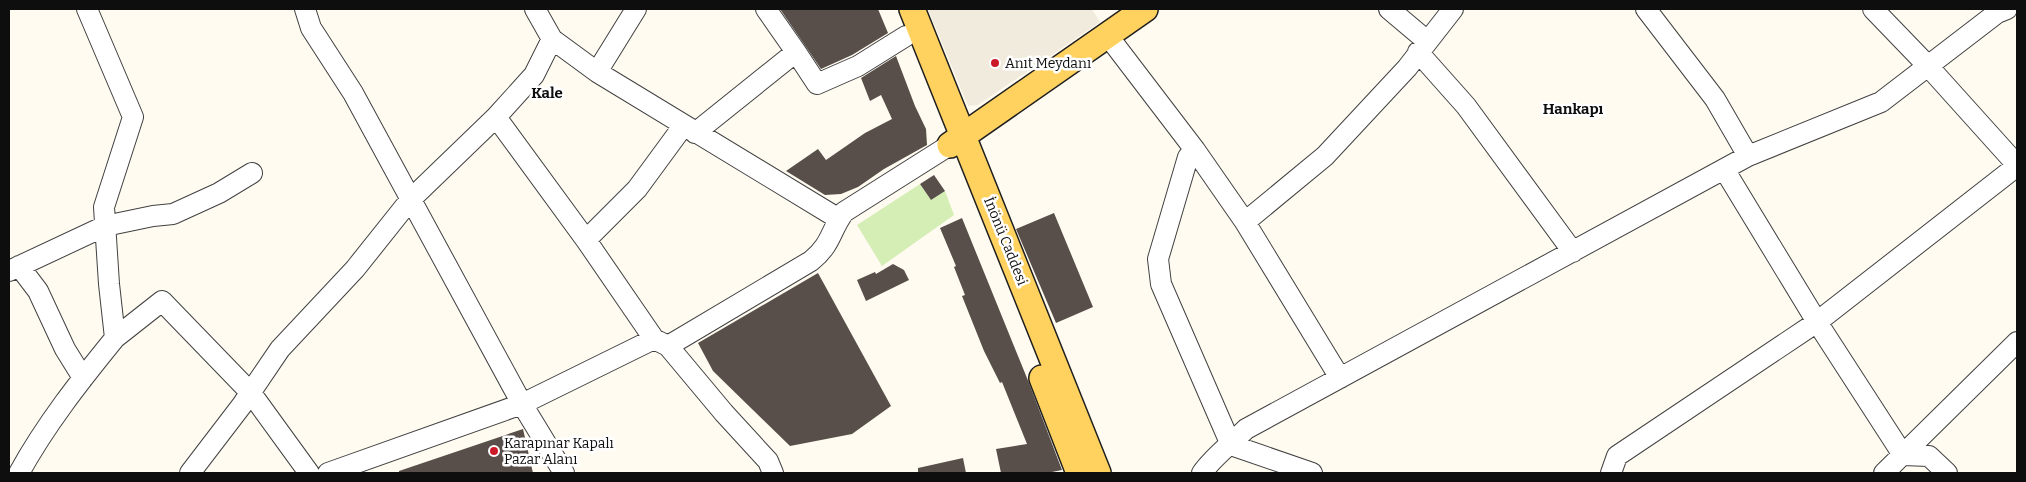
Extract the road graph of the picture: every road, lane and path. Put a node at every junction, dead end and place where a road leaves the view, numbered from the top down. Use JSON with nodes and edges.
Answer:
{"nodes":[{"id":1,"x":87,"y":9,"type":"edge"},
{"id":2,"x":304,"y":9,"type":"edge"},
{"id":3,"x":535,"y":9,"type":"edge"},
{"id":4,"x":636,"y":9,"type":"edge"},
{"id":5,"x":766,"y":9,"type":"edge"},
{"id":6,"x":895,"y":9,"type":"edge"},
{"id":7,"x":912,"y":9,"type":"edge"},
{"id":8,"x":1145,"y":9,"type":"edge"},
{"id":9,"x":1389,"y":9,"type":"edge"},
{"id":10,"x":1453,"y":9,"type":"edge"},
{"id":11,"x":1646,"y":9,"type":"edge"},
{"id":12,"x":1872,"y":9,"type":"edge"},
{"id":13,"x":2007,"y":9,"type":"edge"},
{"id":14,"x":906,"y":36,"type":"junction"},
{"id":15,"x":1108,"y":36,"type":"junction"},
{"id":16,"x":552,"y":39,"type":"junction"},
{"id":17,"x":1423,"y":47,"type":"junction"},
{"id":18,"x":796,"y":52,"type":"junction"},
{"id":19,"x":1927,"y":65,"type":"junction"},
{"id":20,"x":597,"y":72,"type":"junction"},
{"id":21,"x":496,"y":117,"type":"junction"},
{"id":22,"x":689,"y":129,"type":"junction"},
{"id":23,"x":957,"y":140,"type":"junction"},
{"id":24,"x":1195,"y":150,"type":"junction"},
{"id":25,"x":1748,"y":156,"type":"junction"},
{"id":26,"x":2017,"y":165,"type":"edge"},
{"id":27,"x":1724,"y":169,"type":"junction"},
{"id":28,"x":252,"y":173,"type":"dead end"},
{"id":29,"x":410,"y":200,"type":"junction"},
{"id":30,"x":839,"y":219,"type":"junction"},
{"id":31,"x":1245,"y":222,"type":"junction"},
{"id":32,"x":105,"y":226,"type":"junction"},
{"id":33,"x":586,"y":240,"type":"junction"},
{"id":34,"x":1572,"y":252,"type":"junction"},
{"id":35,"x":14,"y":268,"type":"edge"},
{"id":36,"x":1818,"y":322,"type":"junction"},
{"id":37,"x":115,"y":338,"type":"junction"},
{"id":38,"x":661,"y":342,"type":"junction"},
{"id":39,"x":2017,"y":342,"type":"edge"},
{"id":40,"x":83,"y":378,"type":"junction"},
{"id":41,"x":1340,"y":378,"type":"junction"},
{"id":42,"x":251,"y":393,"type":"junction"},
{"id":43,"x":522,"y":404,"type":"junction"},
{"id":44,"x":1230,"y":445,"type":"junction"},
{"id":45,"x":1904,"y":454,"type":"junction"},
{"id":46,"x":19,"y":473,"type":"edge"},
{"id":47,"x":190,"y":473,"type":"edge"},
{"id":48,"x":309,"y":473,"type":"edge"},
{"id":49,"x":328,"y":473,"type":"edge"},
{"id":50,"x":564,"y":473,"type":"edge"},
{"id":51,"x":773,"y":473,"type":"edge"},
{"id":52,"x":1079,"y":473,"type":"edge"},
{"id":53,"x":1098,"y":473,"type":"edge"},
{"id":54,"x":1202,"y":473,"type":"edge"},
{"id":55,"x":1312,"y":473,"type":"edge"},
{"id":56,"x":1611,"y":473,"type":"edge"},
{"id":57,"x":1884,"y":473,"type":"edge"},
{"id":58,"x":1947,"y":473,"type":"edge"}],
"edges":[{"from":1,"to":32,"type":"street"},
{"from":2,"to":29,"type":"street"},
{"from":3,"to":16,"type":"street"},
{"from":4,"to":20,"type":"street"},
{"from":5,"to":18,"type":"street"},
{"from":6,"to":14,"type":"main road","name":"İnönü Caddesi"},
{"from":7,"to":23,"type":"main road","name":"İnönü Caddesi"},
{"from":8,"to":15,"type":"main road"},
{"from":9,"to":17,"type":"street"},
{"from":10,"to":17,"type":"street"},
{"from":11,"to":25,"type":"street"},
{"from":12,"to":19,"type":"street"},
{"from":13,"to":19,"type":"street"},
{"from":14,"to":18,"type":"street"},
{"from":14,"to":23,"type":"main road","name":"İnönü Caddesi"},
{"from":15,"to":23,"type":"main road"},
{"from":15,"to":24,"type":"street"},
{"from":16,"to":20,"type":"street"},
{"from":16,"to":21,"type":"street"},
{"from":17,"to":31,"type":"street"},
{"from":17,"to":34,"type":"street"},
{"from":18,"to":22,"type":"street"},
{"from":19,"to":25,"type":"street"},
{"from":19,"to":26,"type":"street"},
{"from":20,"to":22,"type":"street"},
{"from":21,"to":29,"type":"street"},
{"from":21,"to":33,"type":"street"},
{"from":22,"to":30,"type":"street"},
{"from":22,"to":33,"type":"street"},
{"from":23,"to":30,"type":"street"},
{"from":23,"to":52,"type":"main road","name":"İnönü Caddesi"},
{"from":23,"to":53,"type":"main road","name":"İnönü Caddesi"},
{"from":24,"to":31,"type":"street"},
{"from":24,"to":44,"type":"street"},
{"from":25,"to":27,"type":"street"},
{"from":26,"to":36,"type":"street"},
{"from":27,"to":34,"type":"street"},
{"from":27,"to":36,"type":"street"},
{"from":28,"to":32,"type":"street"},
{"from":29,"to":42,"type":"street"},
{"from":29,"to":43,"type":"street"},
{"from":30,"to":38,"type":"street"},
{"from":31,"to":41,"type":"street"},
{"from":32,"to":35,"type":"street"},
{"from":32,"to":37,"type":"street"},
{"from":33,"to":38,"type":"street"},
{"from":34,"to":41,"type":"street"},
{"from":35,"to":40,"type":"street"},
{"from":36,"to":45,"type":"street"},
{"from":36,"to":56,"type":"street"},
{"from":37,"to":40,"type":"street"},
{"from":37,"to":42,"type":"street"},
{"from":38,"to":43,"type":"street"},
{"from":38,"to":51,"type":"street"},
{"from":39,"to":45,"type":"street"},
{"from":40,"to":46,"type":"street"},
{"from":41,"to":44,"type":"street"},
{"from":42,"to":47,"type":"street"},
{"from":42,"to":48,"type":"street"},
{"from":43,"to":49,"type":"street"},
{"from":43,"to":50,"type":"street"},
{"from":44,"to":54,"type":"street"},
{"from":44,"to":55,"type":"street"},
{"from":45,"to":57,"type":"street"},
{"from":45,"to":58,"type":"street"}]}
